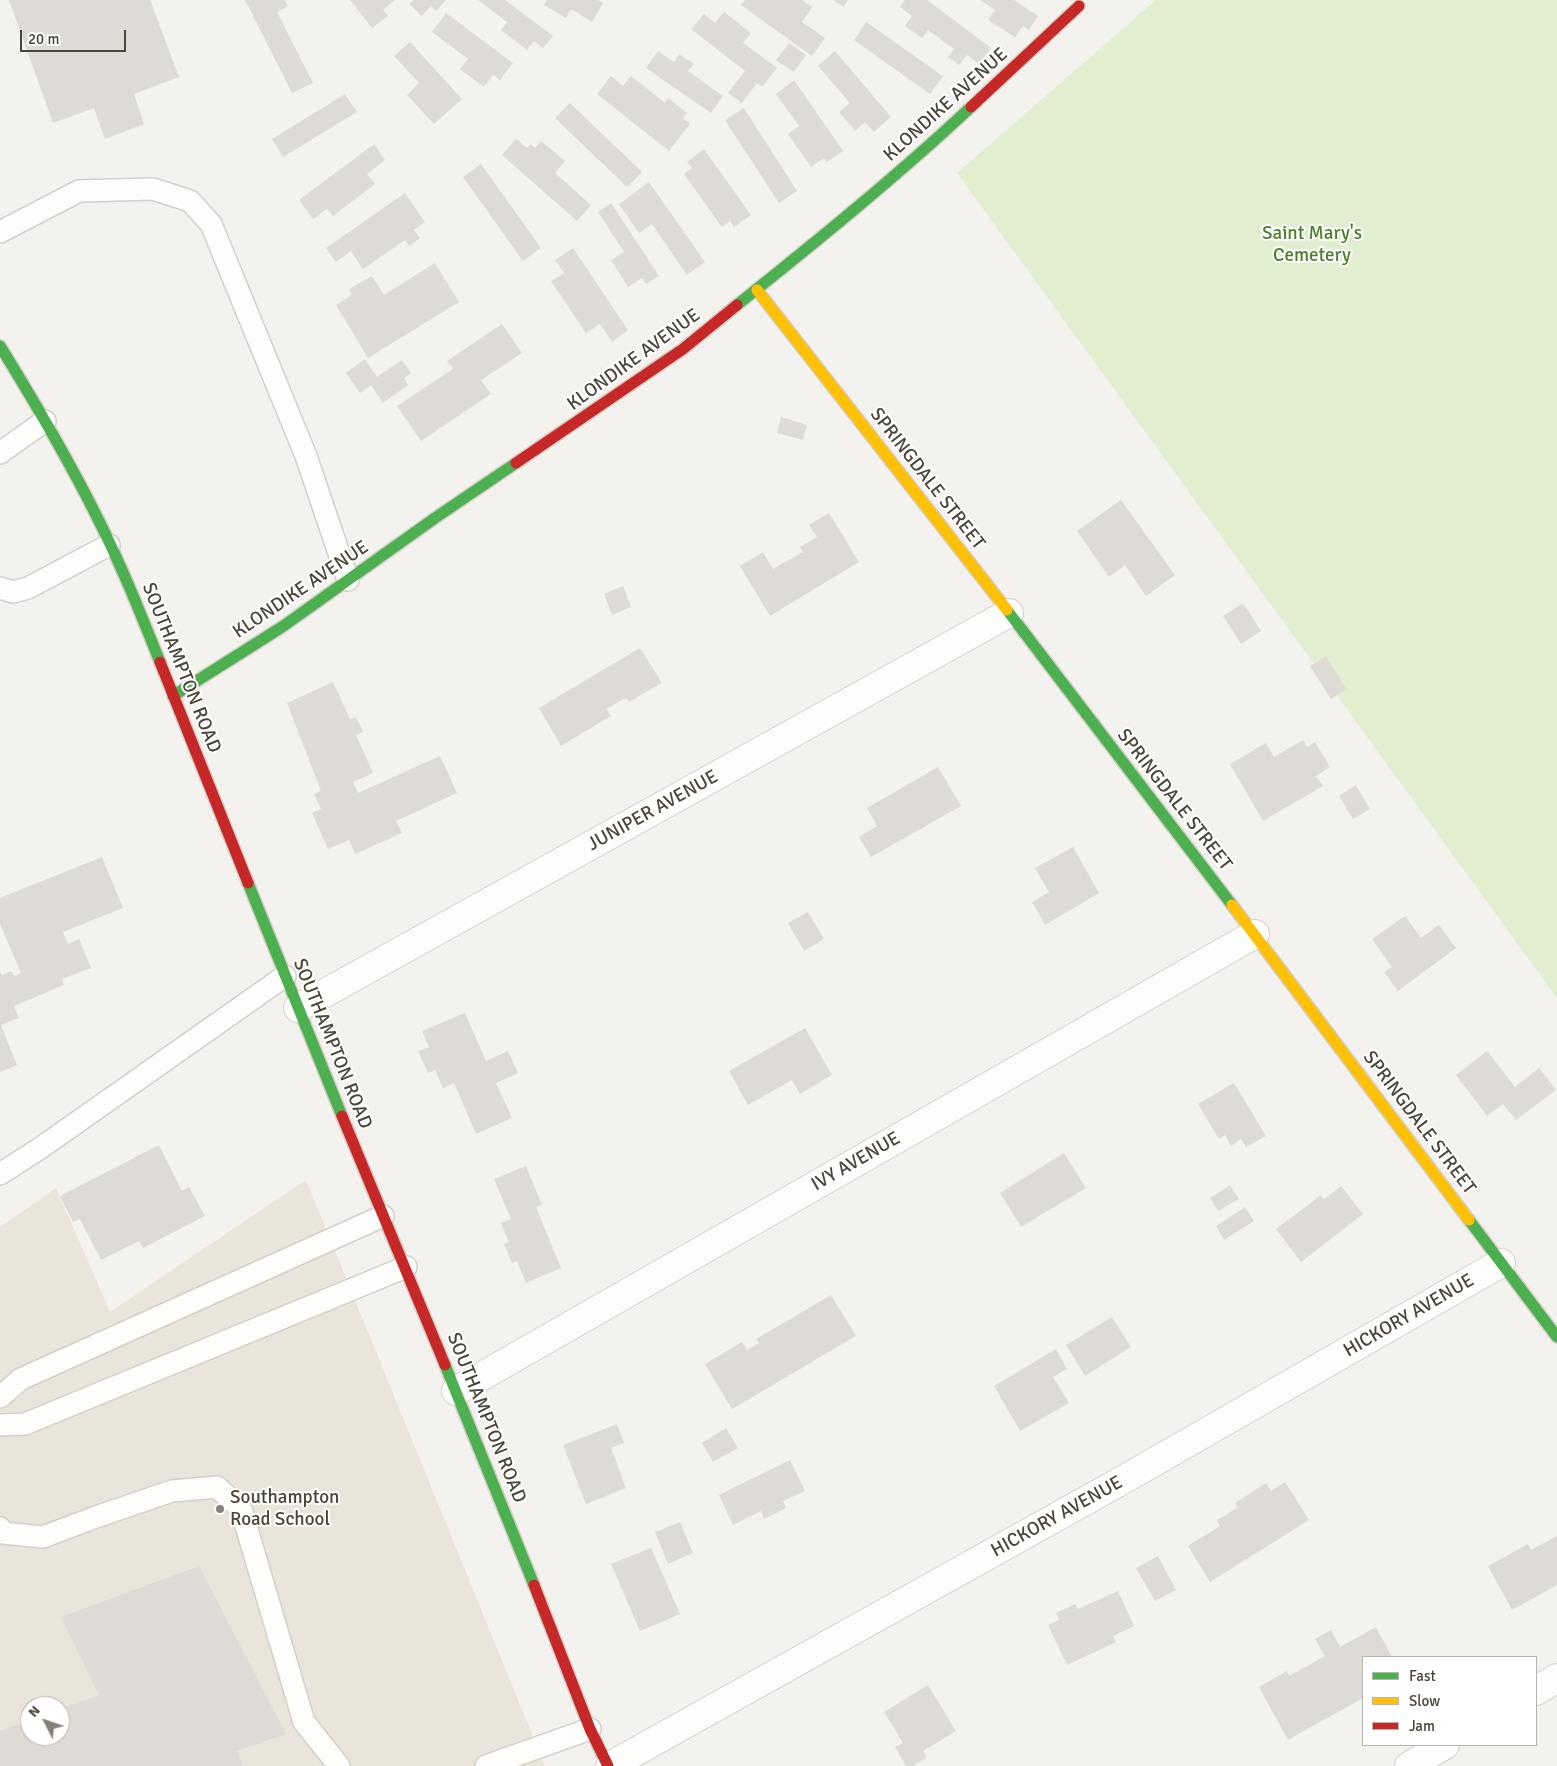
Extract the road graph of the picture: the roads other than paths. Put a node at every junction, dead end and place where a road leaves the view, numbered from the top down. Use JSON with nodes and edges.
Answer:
{"nodes":[{"id":1,"x":1080,"y":6,"type":"dead end"},
{"id":2,"x":0,"y":232,"type":"edge"},
{"id":3,"x":757,"y":290,"type":"junction"},
{"id":4,"x":0,"y":346,"type":"edge"},
{"id":5,"x":45,"y":421,"type":"junction"},
{"id":6,"x":0,"y":453,"type":"edge"},
{"id":7,"x":109,"y":545,"type":"junction"},
{"id":8,"x":348,"y":580,"type":"junction"},
{"id":9,"x":0,"y":588,"type":"edge"},
{"id":10,"x":1009,"y":613,"type":"junction"},
{"id":11,"x":173,"y":696,"type":"junction"},
{"id":12,"x":1255,"y":934,"type":"junction"},
{"id":13,"x":285,"y":976,"type":"junction"},
{"id":14,"x":298,"y":1008,"type":"junction"},
{"id":15,"x":0,"y":1174,"type":"edge"},
{"id":16,"x":383,"y":1216,"type":"junction"},
{"id":17,"x":1501,"y":1263,"type":"junction"},
{"id":18,"x":406,"y":1267,"type":"junction"},
{"id":19,"x":1557,"y":1337,"type":"edge"},
{"id":20,"x":456,"y":1391,"type":"junction"},
{"id":21,"x":0,"y":1397,"type":"edge"},
{"id":22,"x":0,"y":1425,"type":"edge"},
{"id":23,"x":0,"y":1528,"type":"edge"},
{"id":24,"x":1557,"y":1678,"type":"edge"},
{"id":25,"x":1537,"y":1690,"type":"edge"},
{"id":26,"x":590,"y":1729,"type":"junction"},
{"id":27,"x":1442,"y":1746,"type":"edge"},
{"id":28,"x":339,"y":1766,"type":"edge"},
{"id":29,"x":486,"y":1766,"type":"edge"},
{"id":30,"x":609,"y":1766,"type":"edge"},
{"id":31,"x":1409,"y":1766,"type":"edge"}],
"edges":[{"from":1,"to":3,"type":"street","name":"KLONDIKE AVENUE"},
{"from":2,"to":8,"type":"lane"},
{"from":3,"to":8,"type":"street","name":"KLONDIKE AVENUE"},
{"from":3,"to":10,"type":"street","name":"SPRINGDALE STREET"},
{"from":4,"to":5,"type":"street","name":"SOUTHAMPTON ROAD"},
{"from":5,"to":6,"type":"lane"},
{"from":5,"to":7,"type":"street","name":"SOUTHAMPTON ROAD"},
{"from":7,"to":9,"type":"lane"},
{"from":7,"to":11,"type":"street","name":"SOUTHAMPTON ROAD"},
{"from":8,"to":11,"type":"street","name":"KLONDIKE AVENUE"},
{"from":10,"to":12,"type":"street","name":"SPRINGDALE STREET"},
{"from":10,"to":14,"type":"street","name":"JUNIPER AVENUE"},
{"from":11,"to":13,"type":"street","name":"SOUTHAMPTON ROAD"},
{"from":12,"to":17,"type":"street","name":"SPRINGDALE STREET"},
{"from":12,"to":20,"type":"street","name":"IVY AVENUE"},
{"from":13,"to":14,"type":"street","name":"SOUTHAMPTON ROAD"},
{"from":13,"to":15,"type":"lane"},
{"from":14,"to":16,"type":"street","name":"SOUTHAMPTON ROAD"},
{"from":16,"to":18,"type":"street","name":"SOUTHAMPTON ROAD"},
{"from":16,"to":21,"type":"lane"},
{"from":17,"to":19,"type":"street","name":"SPRINGDALE STREET"},
{"from":17,"to":30,"type":"street","name":"HICKORY AVENUE"},
{"from":18,"to":20,"type":"street","name":"SOUTHAMPTON ROAD"},
{"from":18,"to":22,"type":"lane"},
{"from":20,"to":26,"type":"street","name":"SOUTHAMPTON ROAD"},
{"from":23,"to":28,"type":"lane"},
{"from":24,"to":25,"type":"street"},
{"from":26,"to":29,"type":"lane"},
{"from":26,"to":30,"type":"street","name":"SOUTHAMPTON ROAD"},
{"from":27,"to":31,"type":"street"}]}
